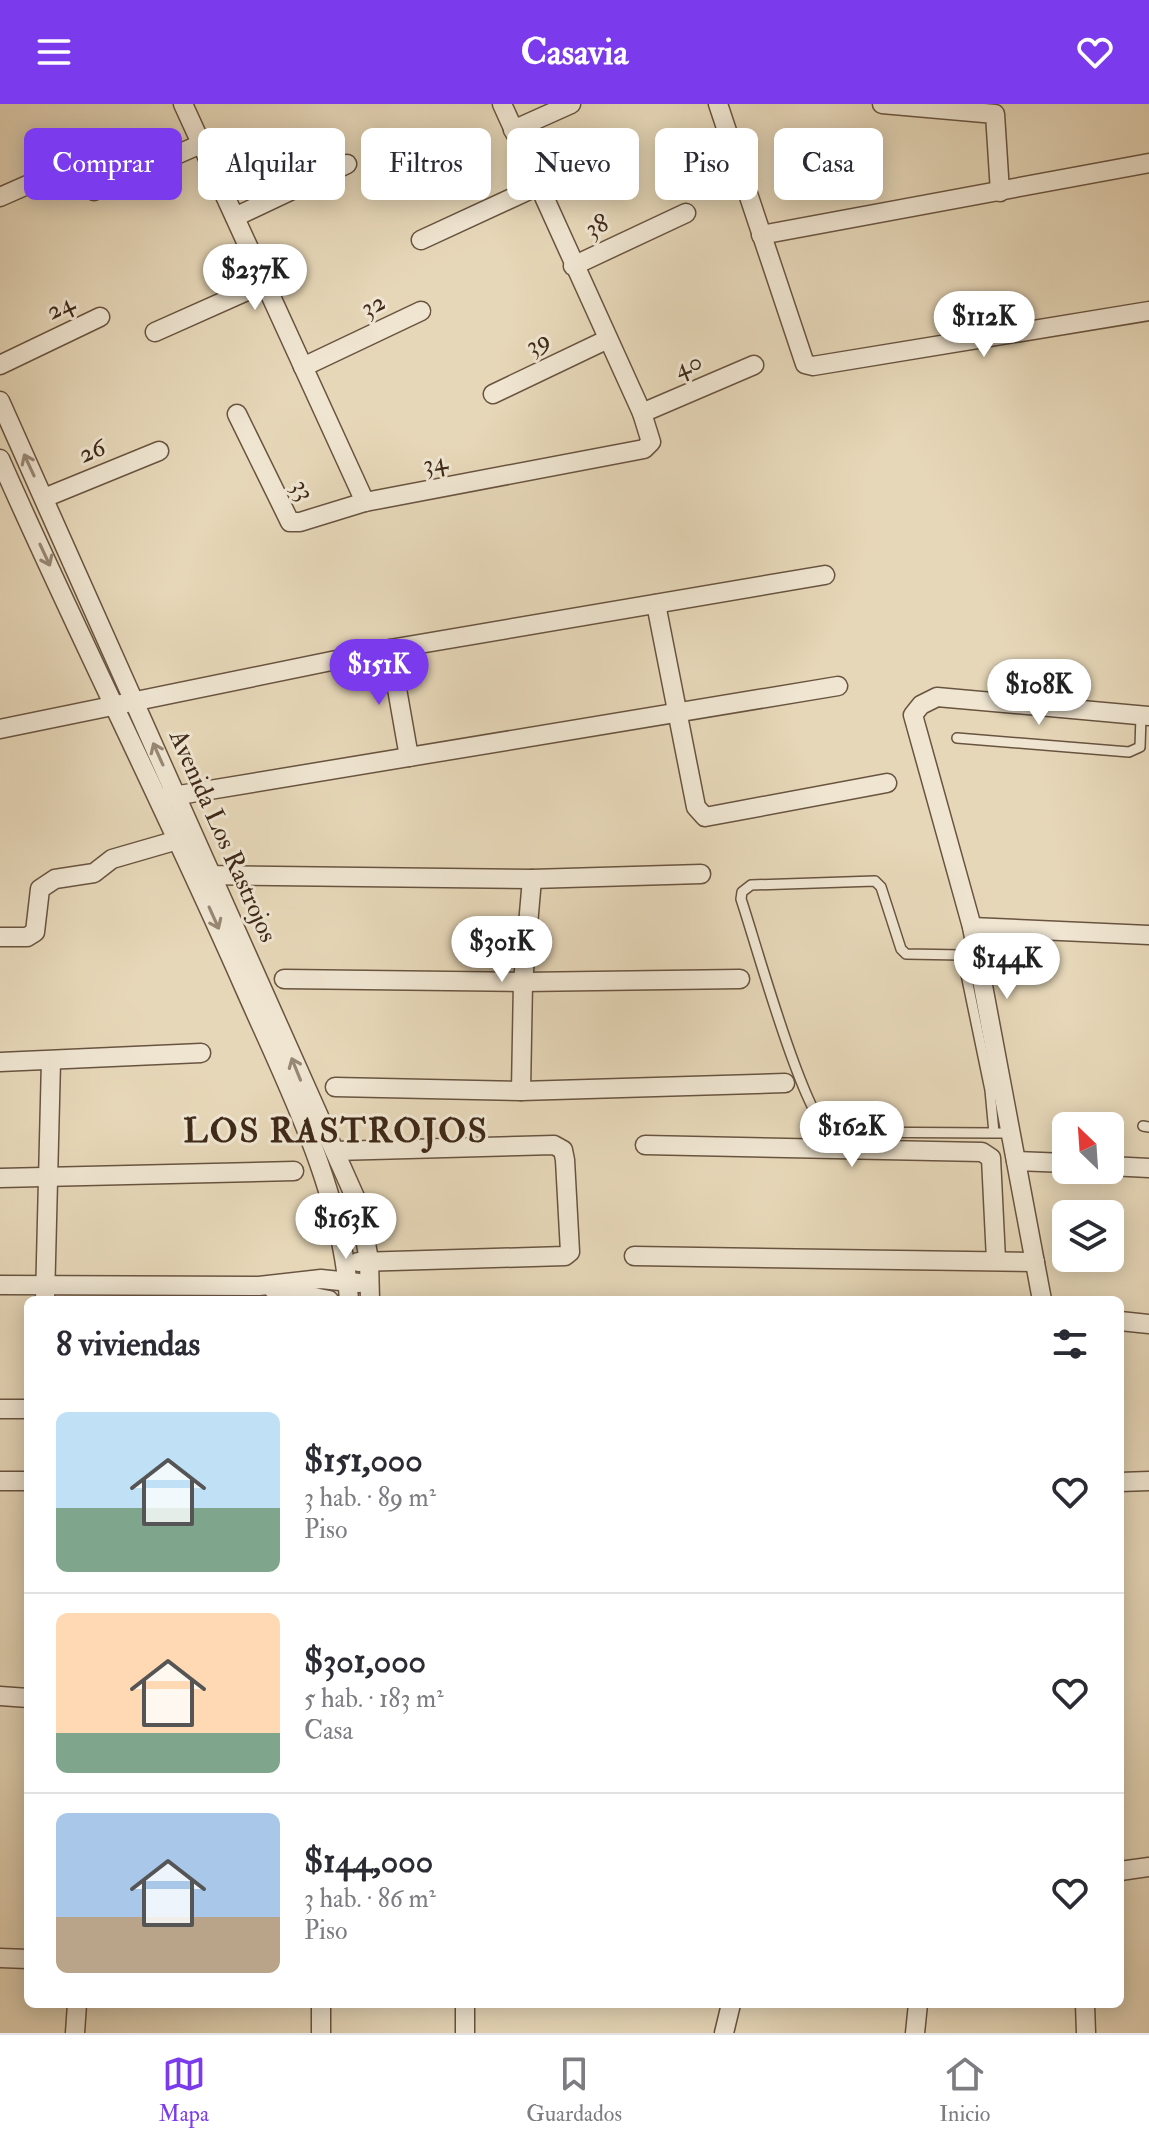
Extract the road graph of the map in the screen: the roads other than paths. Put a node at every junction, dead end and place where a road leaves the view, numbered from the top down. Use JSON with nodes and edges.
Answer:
{"nodes":[{"id":1,"x":183,"y":104,"type":"edge"},
{"id":2,"x":502,"y":104,"type":"edge"},
{"id":3,"x":571,"y":104,"type":"edge"},
{"id":4,"x":718,"y":104,"type":"edge"},
{"id":5,"x":882,"y":104,"type":"edge"},
{"id":6,"x":512,"y":128,"type":"edge"},
{"id":7,"x":517,"y":128,"type":"edge"},
{"id":8,"x":198,"y":137,"type":"edge"},
{"id":9,"x":1149,"y":163,"type":"edge"},
{"id":10,"x":347,"y":164,"type":"dead end"},
{"id":11,"x":24,"y":186,"type":"edge"},
{"id":12,"x":1000,"y":192,"type":"junction"},
{"id":13,"x":0,"y":197,"type":"edge"},
{"id":14,"x":227,"y":200,"type":"edge"},
{"id":15,"x":508,"y":200,"type":"edge"},
{"id":16,"x":544,"y":200,"type":"edge"},
{"id":17,"x":686,"y":213,"type":"dead end"},
{"id":18,"x":235,"y":217,"type":"junction"},
{"id":19,"x":761,"y":235,"type":"junction"},
{"id":20,"x":421,"y":240,"type":"dead end"},
{"id":21,"x":573,"y":266,"type":"junction"},
{"id":22,"x":265,"y":283,"type":"junction"},
{"id":23,"x":421,"y":311,"type":"dead end"},
{"id":24,"x":1149,"y":311,"type":"edge"},
{"id":25,"x":100,"y":317,"type":"dead end"},
{"id":26,"x":155,"y":332,"type":"dead end"},
{"id":27,"x":606,"y":340,"type":"junction"},
{"id":28,"x":0,"y":365,"type":"edge"},
{"id":29,"x":754,"y":365,"type":"dead end"},
{"id":30,"x":303,"y":367,"type":"junction"},
{"id":31,"x":493,"y":394,"type":"dead end"},
{"id":32,"x":0,"y":401,"type":"edge"},
{"id":33,"x":642,"y":413,"type":"junction"},
{"id":34,"x":237,"y":414,"type":"dead end"},
{"id":35,"x":159,"y":451,"type":"dead end"},
{"id":36,"x":2,"y":468,"type":"edge"},
{"id":37,"x":44,"y":498,"type":"junction"},
{"id":38,"x":365,"y":502,"type":"junction"},
{"id":39,"x":825,"y":575,"type":"dead end"},
{"id":40,"x":656,"y":604,"type":"junction"},
{"id":41,"x":390,"y":649,"type":"junction"},
{"id":42,"x":838,"y":686,"type":"dead end"},
{"id":43,"x":135,"y":702,"type":"junction"},
{"id":44,"x":115,"y":707,"type":"junction"},
{"id":45,"x":675,"y":713,"type":"junction"},
{"id":46,"x":1145,"y":716,"type":"edge"},
{"id":47,"x":0,"y":729,"type":"edge"},
{"id":48,"x":957,"y":738,"type":"dead end"},
{"id":49,"x":409,"y":757,"type":"junction"},
{"id":50,"x":887,"y":783,"type":"dead end"},
{"id":51,"x":168,"y":796,"type":"junction"},
{"id":52,"x":187,"y":838,"type":"junction"},
{"id":53,"x":203,"y":874,"type":"junction"},
{"id":54,"x":701,"y":874,"type":"dead end"},
{"id":55,"x":532,"y":879,"type":"junction"},
{"id":56,"x":972,"y":927,"type":"junction"},
{"id":57,"x":1149,"y":935,"type":"edge"},
{"id":58,"x":0,"y":937,"type":"edge"},
{"id":59,"x":284,"y":979,"type":"dead end"},
{"id":60,"x":740,"y":979,"type":"dead end"},
{"id":61,"x":523,"y":982,"type":"junction"},
{"id":62,"x":201,"y":1053,"type":"dead end"},
{"id":63,"x":51,"y":1061,"type":"junction"},
{"id":64,"x":0,"y":1062,"type":"edge"},
{"id":65,"x":785,"y":1083,"type":"dead end"},
{"id":66,"x":335,"y":1087,"type":"dead end"},
{"id":67,"x":521,"y":1091,"type":"junction"},
{"id":68,"x":1003,"y":1133,"type":"junction"},
{"id":69,"x":645,"y":1145,"type":"dead end"},
{"id":70,"x":335,"y":1151,"type":"junction"},
{"id":71,"x":1016,"y":1161,"type":"junction"},
{"id":72,"x":1052,"y":1162,"type":"edge"},
{"id":73,"x":1124,"y":1167,"type":"edge"},
{"id":74,"x":1149,"y":1168,"type":"edge"},
{"id":75,"x":294,"y":1171,"type":"dead end"},
{"id":76,"x":46,"y":1177,"type":"junction"},
{"id":77,"x":0,"y":1178,"type":"edge"},
{"id":78,"x":634,"y":1256,"type":"dead end"},
{"id":79,"x":369,"y":1260,"type":"junction"},
{"id":80,"x":996,"y":1260,"type":"junction"},
{"id":81,"x":1035,"y":1262,"type":"junction"},
{"id":82,"x":347,"y":1263,"type":"junction"},
{"id":83,"x":0,"y":1285,"type":"edge"},
{"id":84,"x":259,"y":1286,"type":"junction"},
{"id":85,"x":349,"y":1291,"type":"edge"},
{"id":86,"x":370,"y":1291,"type":"edge"},
{"id":87,"x":45,"y":1292,"type":"edge"},
{"id":88,"x":309,"y":1296,"type":"edge"},
{"id":89,"x":1041,"y":1296,"type":"edge"},
{"id":90,"x":1124,"y":1321,"type":"edge"},
{"id":91,"x":1149,"y":1324,"type":"edge"},
{"id":92,"x":0,"y":1409,"type":"edge"},
{"id":93,"x":24,"y":1409,"type":"edge"},
{"id":94,"x":0,"y":1481,"type":"edge"},
{"id":95,"x":24,"y":1481,"type":"edge"},
{"id":96,"x":1149,"y":1481,"type":"edge"},
{"id":97,"x":1124,"y":1482,"type":"edge"},
{"id":98,"x":0,"y":1696,"type":"edge"},
{"id":99,"x":24,"y":1698,"type":"edge"},
{"id":100,"x":1149,"y":1867,"type":"edge"},
{"id":101,"x":1124,"y":1870,"type":"edge"},
{"id":102,"x":0,"y":1958,"type":"edge"},
{"id":103,"x":24,"y":1959,"type":"edge"},
{"id":104,"x":77,"y":2008,"type":"edge"},
{"id":105,"x":321,"y":2008,"type":"edge"},
{"id":106,"x":465,"y":2008,"type":"edge"},
{"id":107,"x":730,"y":2008,"type":"edge"},
{"id":108,"x":918,"y":2008,"type":"edge"},
{"id":109,"x":1085,"y":2008,"type":"edge"},
{"id":110,"x":75,"y":2033,"type":"edge"},
{"id":111,"x":321,"y":2033,"type":"edge"},
{"id":112,"x":465,"y":2033,"type":"edge"},
{"id":113,"x":724,"y":2033,"type":"edge"},
{"id":114,"x":915,"y":2033,"type":"edge"},
{"id":115,"x":1086,"y":2033,"type":"edge"}],
"edges":[{"from":1,"to":8,"type":"street"},
{"from":2,"to":6,"type":"street"},
{"from":3,"to":7,"type":"street"},
{"from":4,"to":19,"type":"street"},
{"from":5,"to":12,"type":"street"},
{"from":9,"to":12,"type":"street"},
{"from":10,"to":18,"type":"street"},
{"from":11,"to":13,"type":"street"},
{"from":12,"to":19,"type":"street"},
{"from":14,"to":18,"type":"street"},
{"from":15,"to":20,"type":"street"},
{"from":16,"to":21,"type":"street"},
{"from":17,"to":21,"type":"street","name":"38"},
{"from":18,"to":22,"type":"street"},
{"from":19,"to":24,"type":"street"},
{"from":21,"to":27,"type":"street"},
{"from":22,"to":26,"type":"street"},
{"from":22,"to":30,"type":"street"},
{"from":23,"to":30,"type":"street","name":"32"},
{"from":25,"to":28,"type":"street","name":"24"},
{"from":27,"to":31,"type":"street","name":"39"},
{"from":27,"to":33,"type":"street"},
{"from":29,"to":33,"type":"street","name":"40"},
{"from":30,"to":38,"type":"street"},
{"from":37,"to":32,"type":"street","name":"Avenida Los Rastrojos","one_way":true},
{"from":33,"to":38,"type":"street","name":"34"},
{"from":34,"to":38,"type":"street","name":"33"},
{"from":35,"to":37,"type":"street","name":"26"},
{"from":36,"to":44,"type":"street","name":"Avenida Los Rastrojos","one_way":true},
{"from":37,"to":43,"type":"street","name":"Avenida Los Rastrojos"},
{"from":39,"to":40,"type":"street"},
{"from":40,"to":41,"type":"street"},
{"from":40,"to":45,"type":"street"},
{"from":41,"to":43,"type":"street"},
{"from":41,"to":49,"type":"street"},
{"from":42,"to":45,"type":"street"},
{"from":43,"to":44,"type":"street"},
{"from":51,"to":43,"type":"street","name":"Avenida Los Rastrojos","one_way":true},
{"from":44,"to":47,"type":"street"},
{"from":44,"to":51,"type":"street","name":"Avenida Los Rastrojos"},
{"from":45,"to":49,"type":"street"},
{"from":45,"to":50,"type":"street"},
{"from":46,"to":48,"type":"lane"},
{"from":46,"to":56,"type":"street"},
{"from":49,"to":51,"type":"street"},
{"from":51,"to":52,"type":"street","name":"Avenida Los Rastrojos"},
{"from":52,"to":53,"type":"street","name":"Avenida Los Rastrojos"},
{"from":52,"to":58,"type":"street"},
{"from":53,"to":55,"type":"street"},
{"from":70,"to":53,"type":"street","name":"Avenida Los Rastrojos","one_way":true},
{"from":53,"to":82,"type":"street","name":"Avenida Los Rastrojos","one_way":true},
{"from":54,"to":55,"type":"street"},
{"from":55,"to":61,"type":"street"},
{"from":56,"to":57,"type":"street"},
{"from":56,"to":68,"type":"street"},
{"from":59,"to":61,"type":"street"},
{"from":60,"to":61,"type":"street"},
{"from":61,"to":67,"type":"street"},
{"from":62,"to":63,"type":"street"},
{"from":63,"to":64,"type":"street"},
{"from":63,"to":76,"type":"street"},
{"from":65,"to":67,"type":"street"},
{"from":66,"to":67,"type":"street"},
{"from":68,"to":68,"type":"lane"},
{"from":68,"to":71,"type":"street"},
{"from":69,"to":80,"type":"street"},
{"from":70,"to":79,"type":"street","name":"Avenida Los Rastrojos"},
{"from":70,"to":79,"type":"street"},
{"from":71,"to":72,"type":"street"},
{"from":71,"to":81,"type":"street"},
{"from":73,"to":74,"type":"street"},
{"from":75,"to":76,"type":"street"},
{"from":76,"to":77,"type":"street"},
{"from":76,"to":87,"type":"street"},
{"from":78,"to":80,"type":"street"},
{"from":79,"to":82,"type":"street"},
{"from":79,"to":86,"type":"street","name":"Avenida Los Rastrojos"},
{"from":80,"to":81,"type":"street"},
{"from":81,"to":89,"type":"street"},
{"from":82,"to":85,"type":"street","name":"Avenida Los Rastrojos"},
{"from":83,"to":87,"type":"street"},
{"from":84,"to":85,"type":"street"},
{"from":84,"to":87,"type":"street"},
{"from":84,"to":88,"type":"street"},
{"from":85,"to":86,"type":"street"},
{"from":90,"to":91,"type":"street"},
{"from":92,"to":93,"type":"street"},
{"from":94,"to":95,"type":"street"},
{"from":96,"to":97,"type":"street"},
{"from":98,"to":99,"type":"street"},
{"from":100,"to":101,"type":"street"},
{"from":102,"to":103,"type":"street"},
{"from":104,"to":110,"type":"street"},
{"from":105,"to":111,"type":"street"},
{"from":106,"to":112,"type":"street"},
{"from":107,"to":113,"type":"street"},
{"from":108,"to":114,"type":"street"},
{"from":109,"to":115,"type":"street"}]}
